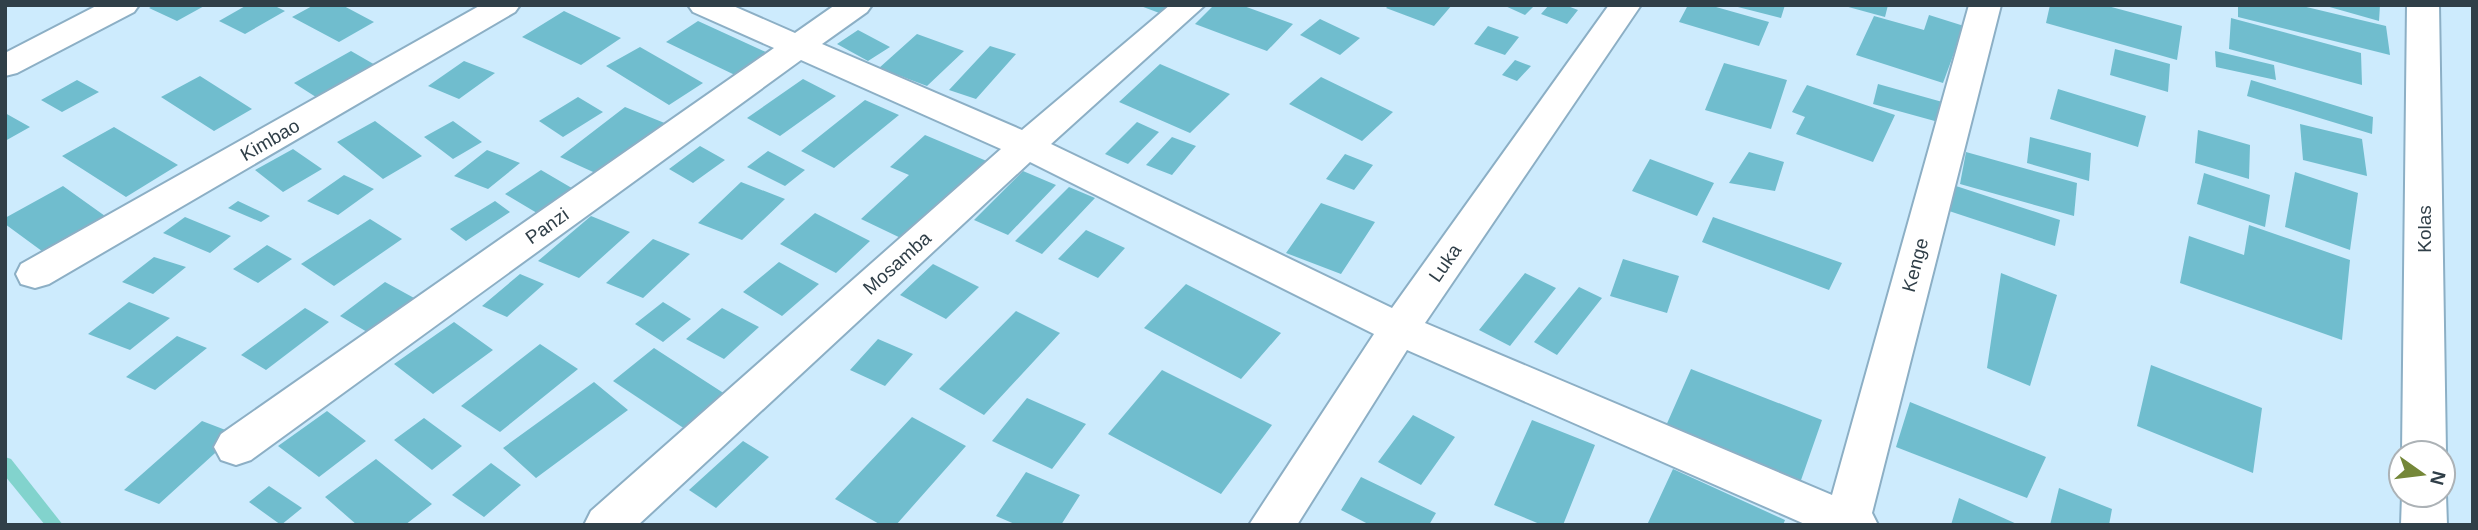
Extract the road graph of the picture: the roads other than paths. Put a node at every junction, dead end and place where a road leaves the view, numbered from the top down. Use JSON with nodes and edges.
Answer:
{"nodes":[{"id":1,"x":122,"y":5,"type":"edge"},
{"id":2,"x":504,"y":5,"type":"edge"},
{"id":3,"x":704,"y":5,"type":"edge"},
{"id":4,"x":856,"y":5,"type":"edge"},
{"id":5,"x":1189,"y":5,"type":"edge"},
{"id":6,"x":1625,"y":5,"type":"edge"},
{"id":7,"x":1985,"y":5,"type":"edge"},
{"id":8,"x":2423,"y":5,"type":"edge"},
{"id":9,"x":799,"y":47,"type":"junction"},
{"id":10,"x":5,"y":66,"type":"edge"},
{"id":11,"x":1026,"y":146,"type":"junction"},
{"id":12,"x":35,"y":274,"type":"dead end"},
{"id":13,"x":1399,"y":329,"type":"junction"},
{"id":14,"x":2424,"y":439,"type":"edge"},
{"id":15,"x":236,"y":446,"type":"dead end"},
{"id":16,"x":1849,"y":524,"type":"edge"},
{"id":17,"x":607,"y":525,"type":"edge"},
{"id":18,"x":1272,"y":525,"type":"edge"}],
"edges":[{"from":1,"to":10,"type":"street"},
{"from":2,"to":12,"type":"street","name":"Kimbao"},
{"from":3,"to":9,"type":"street"},
{"from":4,"to":9,"type":"street","name":"Panzi"},
{"from":5,"to":11,"type":"street","name":"Mosamba"},
{"from":6,"to":13,"type":"street","name":"Luka"},
{"from":7,"to":16,"type":"street","name":"Kenge"},
{"from":8,"to":14,"type":"street","name":"Kolas"},
{"from":9,"to":11,"type":"street"},
{"from":9,"to":15,"type":"street","name":"Panzi"},
{"from":11,"to":13,"type":"street"},
{"from":11,"to":17,"type":"street","name":"Mosamba"},
{"from":13,"to":16,"type":"street"},
{"from":13,"to":18,"type":"street","name":"Luka"}]}
